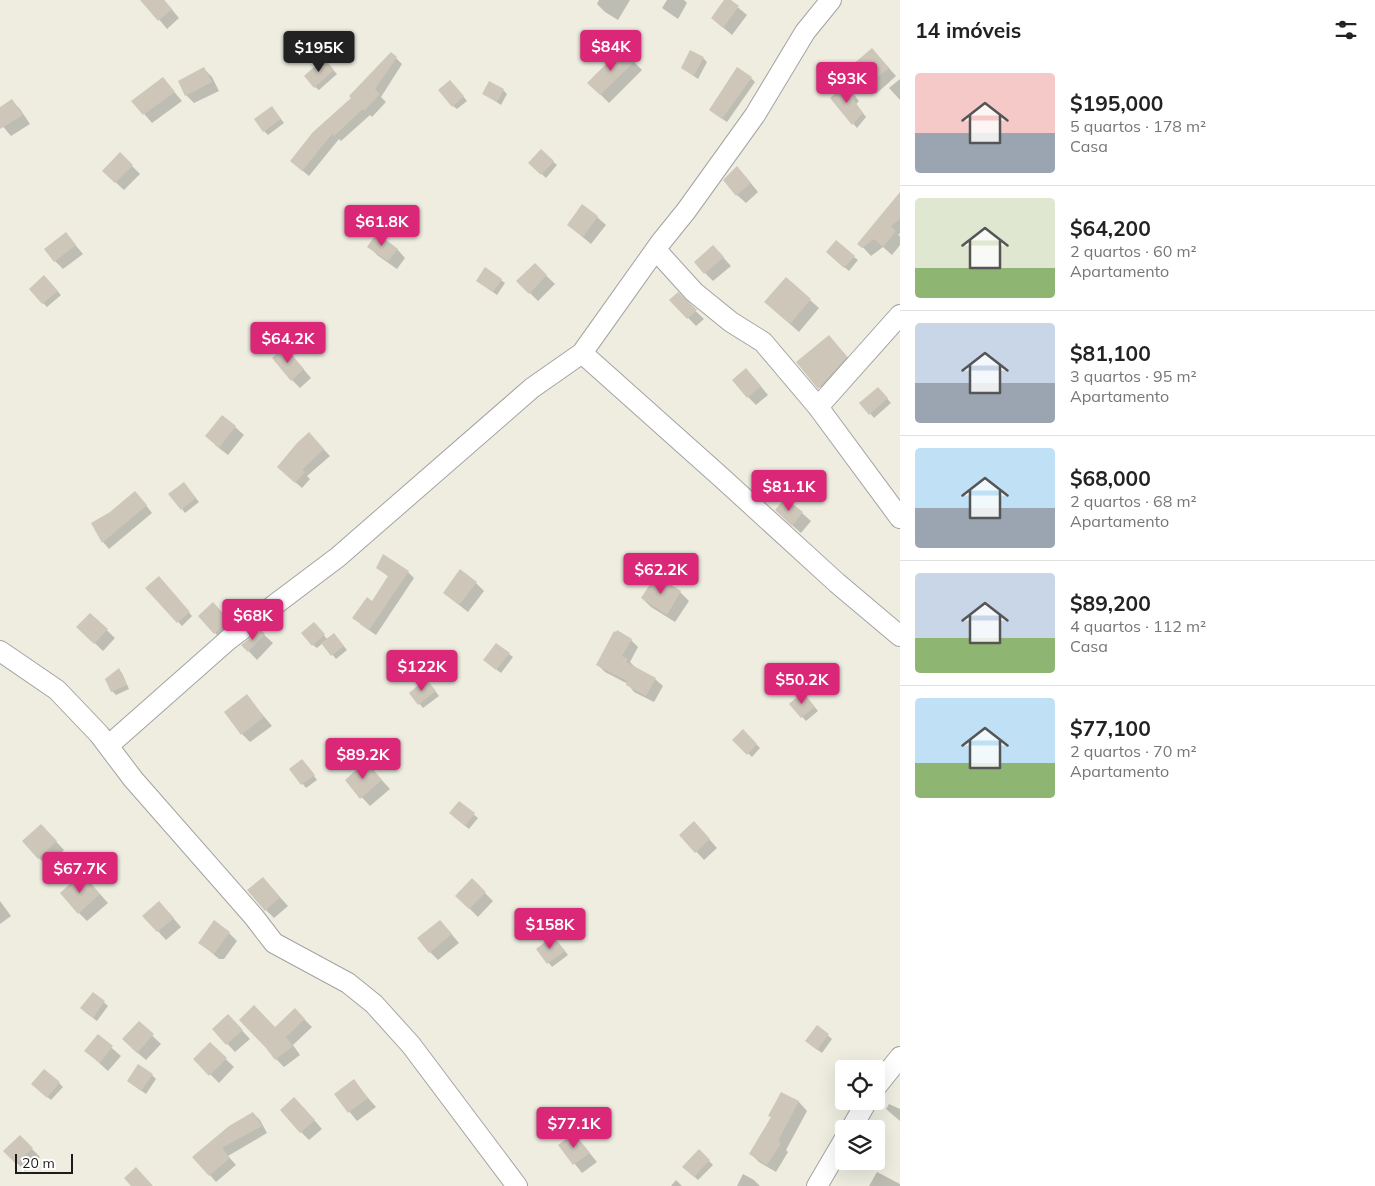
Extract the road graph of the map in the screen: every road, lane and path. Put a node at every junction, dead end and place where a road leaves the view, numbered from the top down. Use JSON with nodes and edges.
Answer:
{"nodes":[{"id":1,"x":831,"y":0,"type":"edge"},
{"id":2,"x":656,"y":250,"type":"junction"},
{"id":3,"x":900,"y":315,"type":"edge"},
{"id":4,"x":582,"y":353,"type":"junction"},
{"id":5,"x":818,"y":407,"type":"junction"},
{"id":6,"x":900,"y":518,"type":"edge"},
{"id":7,"x":900,"y":636,"type":"edge"},
{"id":8,"x":0,"y":651,"type":"edge"},
{"id":9,"x":108,"y":746,"type":"junction"},
{"id":10,"x":900,"y":1057,"type":"edge"},
{"id":11,"x":885,"y":1076,"type":"edge"},
{"id":12,"x":835,"y":1155,"type":"edge"},
{"id":13,"x":518,"y":1186,"type":"edge"},
{"id":14,"x":817,"y":1186,"type":"edge"}],
"edges":[{"from":1,"to":2,"type":"street"},
{"from":2,"to":4,"type":"street"},
{"from":2,"to":5,"type":"street"},
{"from":3,"to":5,"type":"street"},
{"from":4,"to":7,"type":"street"},
{"from":4,"to":9,"type":"street"},
{"from":5,"to":6,"type":"street"},
{"from":8,"to":9,"type":"street"},
{"from":9,"to":13,"type":"street"},
{"from":10,"to":11,"type":"street"},
{"from":12,"to":14,"type":"street"}]}
